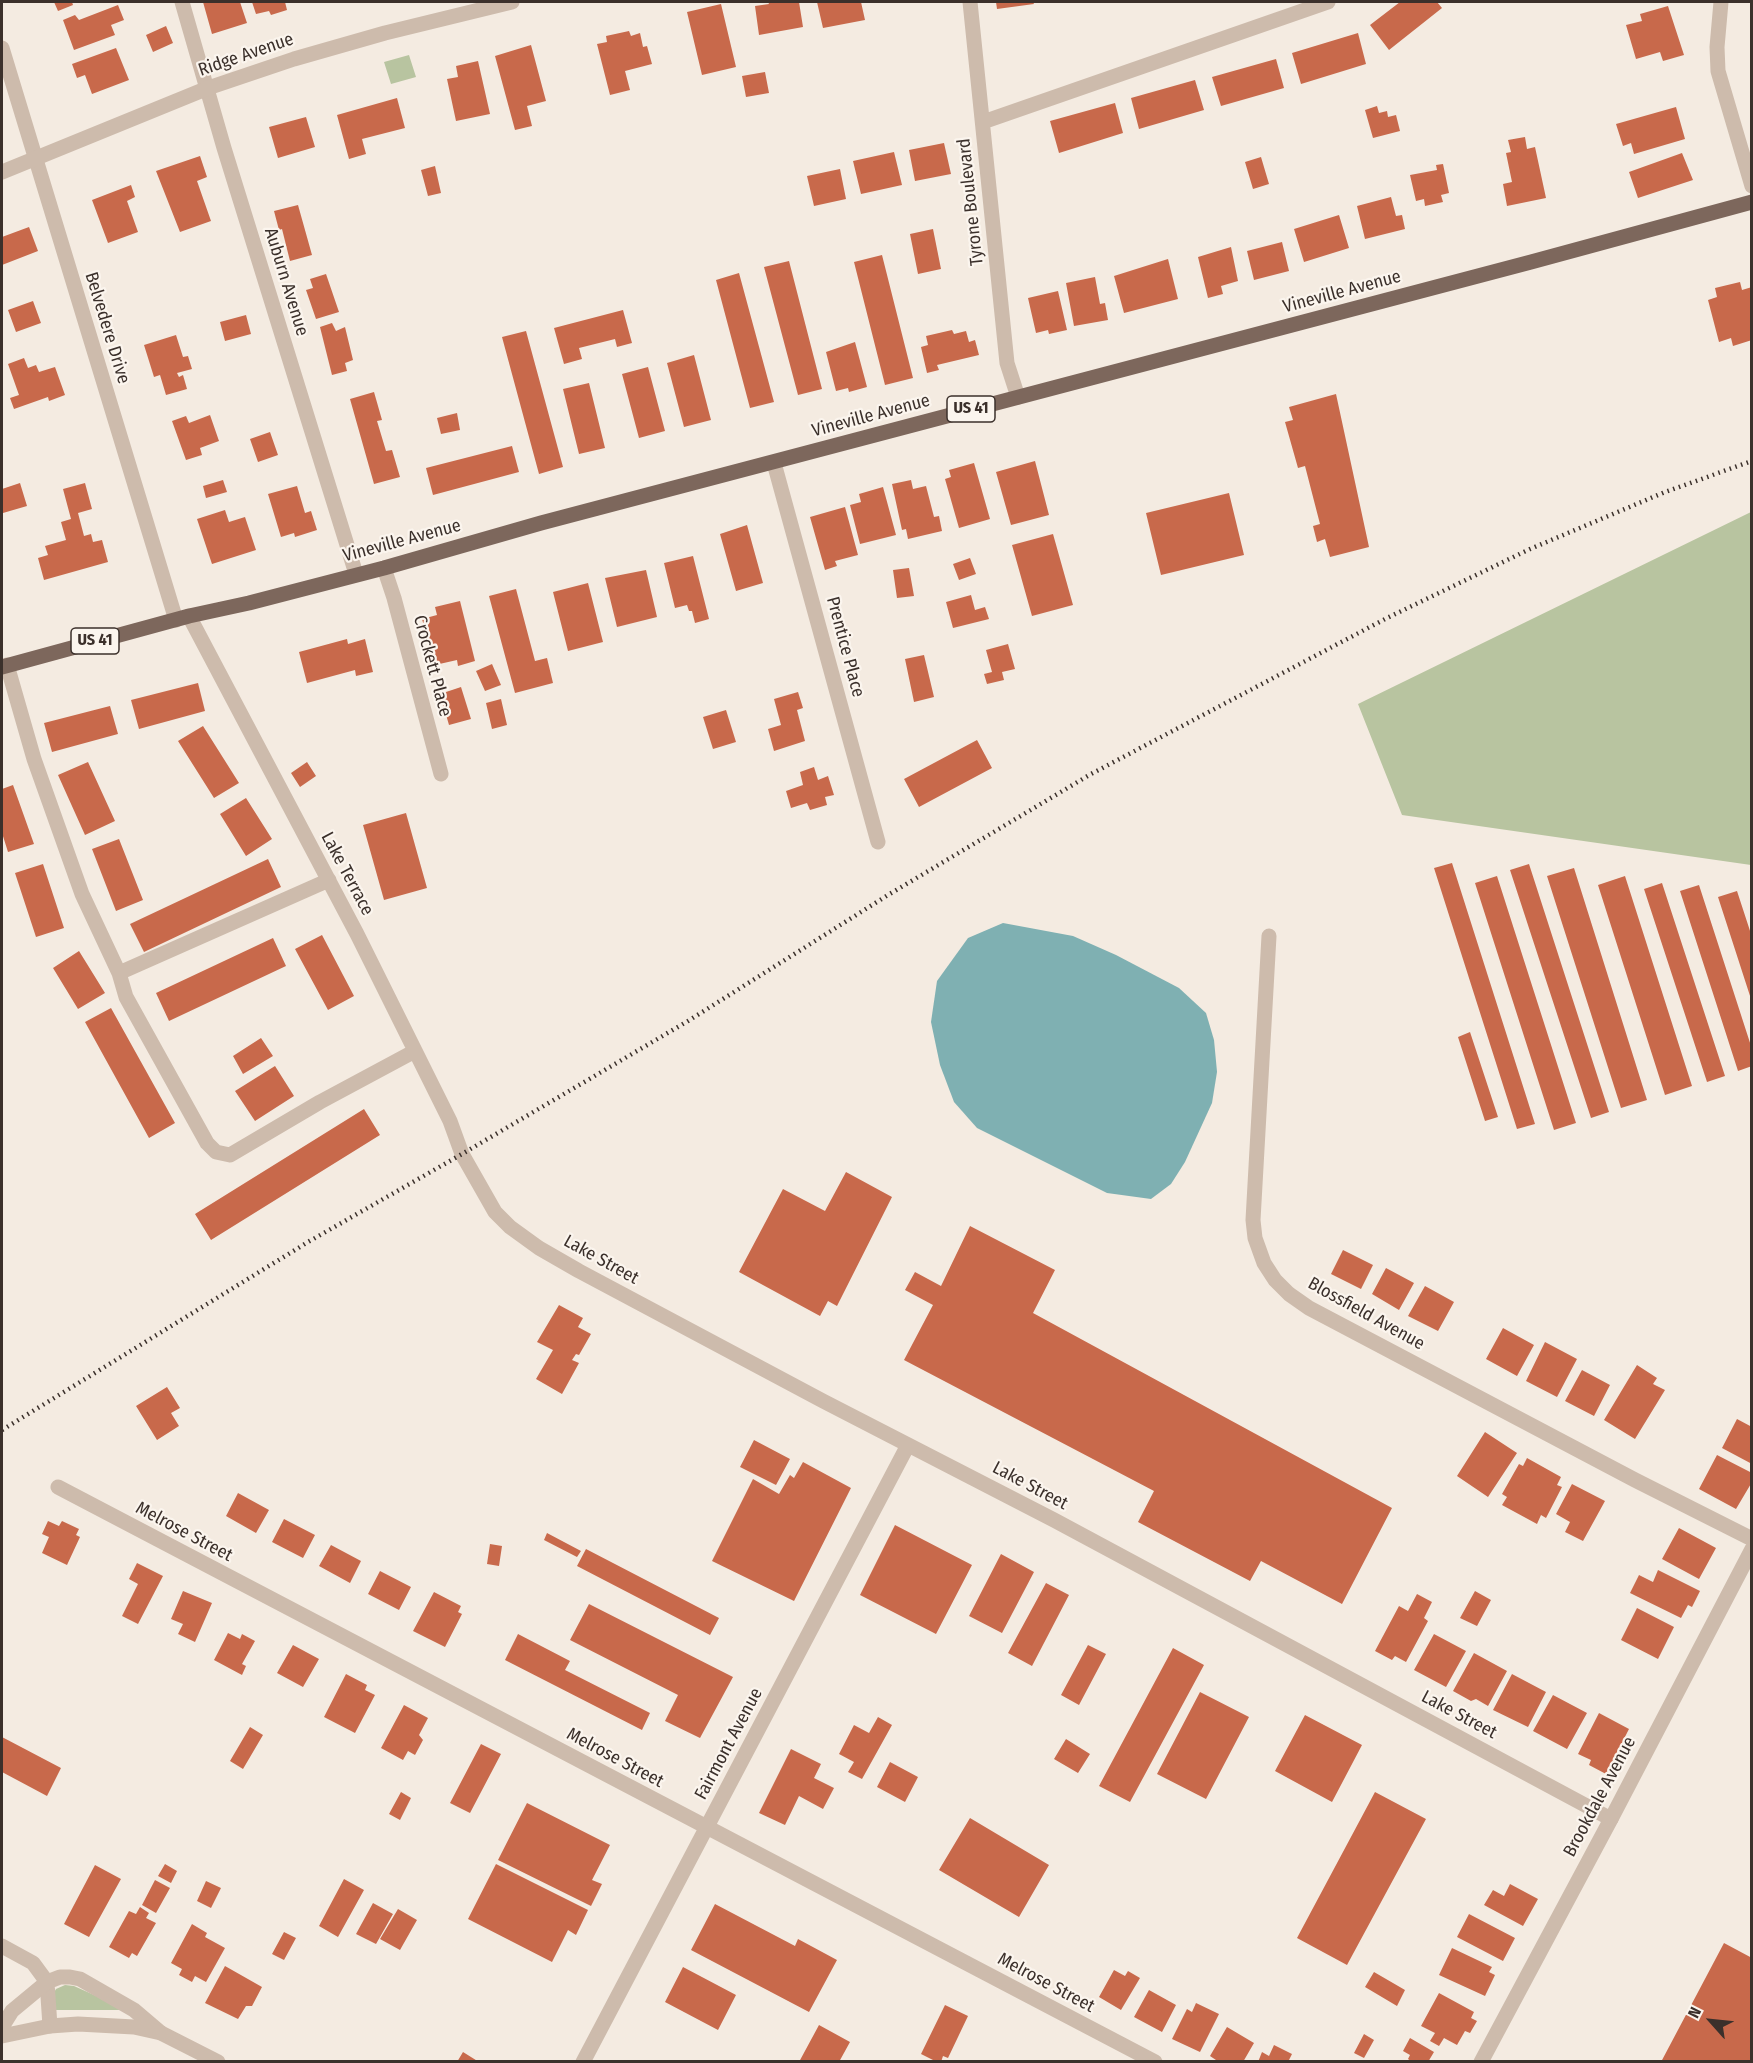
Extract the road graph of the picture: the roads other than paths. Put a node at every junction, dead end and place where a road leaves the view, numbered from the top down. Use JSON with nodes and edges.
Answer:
{"nodes":[{"id":1,"x":182,"y":2,"type":"edge"},
{"id":2,"x":512,"y":2,"type":"edge"},
{"id":3,"x":970,"y":2,"type":"edge"},
{"id":4,"x":1328,"y":2,"type":"edge"},
{"id":5,"x":1721,"y":2,"type":"edge"},
{"id":6,"x":2,"y":48,"type":"edge"},
{"id":7,"x":208,"y":88,"type":"junction"},
{"id":8,"x":983,"y":122,"type":"junction"},
{"id":9,"x":35,"y":158,"type":"junction"},
{"id":10,"x":2,"y":172,"type":"edge"},
{"id":11,"x":1752,"y":186,"type":"edge"},
{"id":12,"x":1752,"y":202,"type":"edge"},
{"id":13,"x":1018,"y":396,"type":"junction"},
{"id":14,"x":774,"y":463,"type":"junction"},
{"id":15,"x":384,"y":568,"type":"junction"},
{"id":16,"x":356,"y":574,"type":"junction"},
{"id":17,"x":183,"y":618,"type":"junction"},
{"id":18,"x":4,"y":666,"type":"edge"},
{"id":19,"x":441,"y":774,"type":"dead end"},
{"id":20,"x":878,"y":842,"type":"dead end"},
{"id":21,"x":329,"y":880,"type":"junction"},
{"id":22,"x":1269,"y":936,"type":"dead end"},
{"id":23,"x":119,"y":973,"type":"junction"},
{"id":24,"x":415,"y":1051,"type":"junction"},
{"id":25,"x":462,"y":1154,"type":"joint"},
{"id":26,"x":908,"y":1445,"type":"junction"},
{"id":27,"x":57,"y":1487,"type":"dead end"},
{"id":28,"x":1752,"y":1539,"type":"edge"},
{"id":29,"x":1752,"y":1549,"type":"edge"},
{"id":30,"x":1611,"y":1819,"type":"junction"},
{"id":31,"x":707,"y":1828,"type":"junction"},
{"id":32,"x":2,"y":1946,"type":"edge"},
{"id":33,"x":47,"y":1982,"type":"junction"},
{"id":34,"x":50,"y":2026,"type":"junction"},
{"id":35,"x":2,"y":2027,"type":"edge"},
{"id":36,"x":161,"y":2033,"type":"junction"},
{"id":37,"x":2,"y":2036,"type":"edge"},
{"id":38,"x":218,"y":2061,"type":"edge"},
{"id":39,"x":583,"y":2061,"type":"edge"},
{"id":40,"x":1155,"y":2061,"type":"edge"},
{"id":41,"x":1481,"y":2061,"type":"edge"}],
"edges":[{"from":1,"to":7,"type":"street","name":"Auburn Avenue"},
{"from":2,"to":7,"type":"street","name":"Ridge Avenue"},
{"from":3,"to":8,"type":"street","name":"Tyrone Boulevard"},
{"from":4,"to":8,"type":"street"},
{"from":5,"to":11,"type":"street"},
{"from":6,"to":9,"type":"street","name":"Belvedere Drive"},
{"from":7,"to":9,"type":"street","name":"Ridge Avenue"},
{"from":7,"to":16,"type":"street","name":"Auburn Avenue"},
{"from":8,"to":13,"type":"street","name":"Tyrone Boulevard"},
{"from":9,"to":10,"type":"street","name":"Ridge Avenue"},
{"from":9,"to":17,"type":"street","name":"Belvedere Drive"},
{"from":12,"to":13,"type":"main road","name":"Vineville Avenue","number":"US 41"},
{"from":13,"to":14,"type":"main road","name":"Vineville Avenue","number":"US 41"},
{"from":14,"to":15,"type":"main road","name":"Vineville Avenue","number":"US 41"},
{"from":14,"to":20,"type":"street","name":"Prentice Place"},
{"from":15,"to":16,"type":"main road","name":"Vineville Avenue","number":"US 41"},
{"from":15,"to":19,"type":"street","name":"Crockett Place"},
{"from":16,"to":17,"type":"main road","name":"Vineville Avenue","number":"US 41"},
{"from":17,"to":18,"type":"main road","name":"Vineville Avenue","number":"US 41"},
{"from":17,"to":21,"type":"street","name":"Lake Terrace"},
{"from":18,"to":23,"type":"street"},
{"from":21,"to":23,"type":"street"},
{"from":21,"to":24,"type":"street","name":"Lake Terrace"},
{"from":22,"to":28,"type":"street","name":"Blossfield Avenue"},
{"from":23,"to":24,"type":"street"},
{"from":24,"to":25,"type":"street","name":"Lake Terrace"},
{"from":25,"to":26,"type":"street","name":"Lake Street"},
{"from":26,"to":30,"type":"street","name":"Lake Street"},
{"from":26,"to":31,"type":"street","name":"Fairmont Avenue"},
{"from":27,"to":31,"type":"street","name":"Melrose Street"},
{"from":29,"to":30,"type":"street","name":"Brookdale Avenue"},
{"from":30,"to":41,"type":"street","name":"Brookdale Avenue"},
{"from":31,"to":39,"type":"street","name":"Fairmont Avenue"},
{"from":31,"to":40,"type":"street","name":"Melrose Street"},
{"from":32,"to":33,"type":"street"},
{"from":33,"to":34,"type":"street"},
{"from":33,"to":35,"type":"street"},
{"from":33,"to":36,"type":"street"},
{"from":34,"to":36,"type":"street"},
{"from":34,"to":37,"type":"street"},
{"from":36,"to":38,"type":"street"}]}
